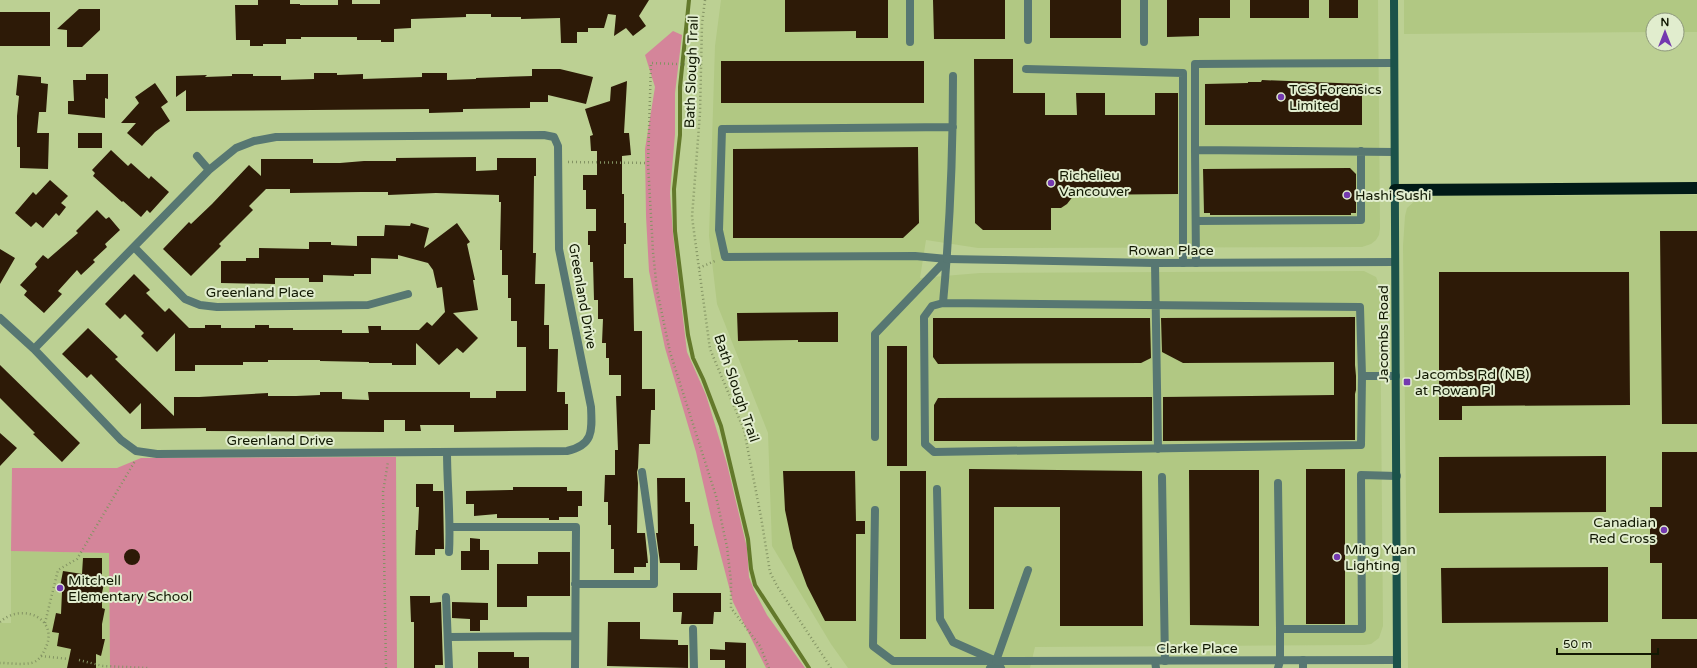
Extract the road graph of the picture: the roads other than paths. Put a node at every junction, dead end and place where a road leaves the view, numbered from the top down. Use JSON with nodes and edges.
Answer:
{"nodes":[{"id":1,"x":910,"y":0,"type":"edge"},
{"id":2,"x":1028,"y":0,"type":"edge"},
{"id":3,"x":1144,"y":0,"type":"edge"},
{"id":4,"x":1394,"y":0,"type":"edge"},
{"id":5,"x":1028,"y":40,"type":"dead end"},
{"id":6,"x":910,"y":42,"type":"dead end"},
{"id":7,"x":1144,"y":42,"type":"dead end"},
{"id":8,"x":1394,"y":63,"type":"junction"},
{"id":9,"x":1026,"y":69,"type":"dead end"},
{"id":10,"x":953,"y":76,"type":"dead end"},
{"id":11,"x":953,"y":127,"type":"junction"},
{"id":12,"x":1195,"y":150,"type":"junction"},
{"id":13,"x":1361,"y":151,"type":"junction"},
{"id":14,"x":1394,"y":152,"type":"junction"},
{"id":15,"x":197,"y":156,"type":"dead end"},
{"id":16,"x":209,"y":170,"type":"junction"},
{"id":17,"x":1697,"y":188,"type":"edge"},
{"id":18,"x":1395,"y":190,"type":"junction"},
{"id":19,"x":1196,"y":221,"type":"junction"},
{"id":20,"x":134,"y":247,"type":"junction"},
{"id":21,"x":946,"y":259,"type":"junction"},
{"id":22,"x":1395,"y":262,"type":"junction"},
{"id":23,"x":1183,"y":263,"type":"junction"},
{"id":24,"x":1196,"y":263,"type":"junction"},
{"id":25,"x":1155,"y":264,"type":"junction"},
{"id":26,"x":408,"y":294,"type":"dead end"},
{"id":27,"x":943,"y":303,"type":"junction"},
{"id":28,"x":1156,"y":305,"type":"junction"},
{"id":29,"x":0,"y":318,"type":"edge"},
{"id":30,"x":34,"y":349,"type":"junction"},
{"id":31,"x":1362,"y":376,"type":"junction"},
{"id":32,"x":1396,"y":376,"type":"junction"},
{"id":33,"x":875,"y":437,"type":"dead end"},
{"id":34,"x":1158,"y":449,"type":"junction"},
{"id":35,"x":447,"y":452,"type":"junction"},
{"id":36,"x":642,"y":472,"type":"dead end"},
{"id":37,"x":1396,"y":476,"type":"junction"},
{"id":38,"x":1162,"y":477,"type":"dead end"},
{"id":39,"x":1278,"y":483,"type":"dead end"},
{"id":40,"x":937,"y":489,"type":"dead end"},
{"id":41,"x":875,"y":510,"type":"dead end"},
{"id":42,"x":450,"y":527,"type":"junction"},
{"id":43,"x":449,"y":552,"type":"dead end"},
{"id":44,"x":1028,"y":570,"type":"dead end"},
{"id":45,"x":576,"y":584,"type":"junction"},
{"id":46,"x":446,"y":597,"type":"dead end"},
{"id":47,"x":693,"y":629,"type":"dead end"},
{"id":48,"x":1280,"y":629,"type":"junction"},
{"id":49,"x":575,"y":636,"type":"junction"},
{"id":50,"x":449,"y":637,"type":"junction"},
{"id":51,"x":1166,"y":661,"type":"junction"},
{"id":52,"x":1155,"y":664,"type":"edge"},
{"id":53,"x":1279,"y":664,"type":"edge"},
{"id":54,"x":1303,"y":664,"type":"edge"},
{"id":55,"x":1397,"y":664,"type":"edge"},
{"id":56,"x":999,"y":665,"type":"edge"},
{"id":57,"x":449,"y":668,"type":"edge"},
{"id":58,"x":575,"y":668,"type":"edge"},
{"id":59,"x":694,"y":668,"type":"edge"},
{"id":60,"x":990,"y":668,"type":"edge"}],
"edges":[{"from":1,"to":6,"type":"street"},
{"from":2,"to":5,"type":"street"},
{"from":3,"to":7,"type":"street"},
{"from":4,"to":8,"type":"street","name":"Jacombs Road"},
{"from":8,"to":12,"type":"street"},
{"from":8,"to":14,"type":"street","name":"Jacombs Road"},
{"from":9,"to":23,"type":"street"},
{"from":10,"to":11,"type":"street"},
{"from":11,"to":21,"type":"street"},
{"from":11,"to":21,"type":"street","name":"Rowan Place"},
{"from":12,"to":13,"type":"street"},
{"from":12,"to":19,"type":"street"},
{"from":13,"to":14,"type":"street"},
{"from":13,"to":19,"type":"street"},
{"from":14,"to":18,"type":"street","name":"Jacombs Road"},
{"from":15,"to":16,"type":"street"},
{"from":16,"to":20,"type":"street","name":"Greenland Drive"},
{"from":16,"to":35,"type":"street","name":"Greenland Drive"},
{"from":17,"to":18,"type":"highway"},
{"from":18,"to":22,"type":"street","name":"Jacombs Road"},
{"from":19,"to":24,"type":"street"},
{"from":20,"to":26,"type":"street","name":"Greenland Place"},
{"from":20,"to":30,"type":"street","name":"Greenland Drive"},
{"from":21,"to":25,"type":"street","name":"Rowan Place"},
{"from":21,"to":27,"type":"street"},
{"from":21,"to":33,"type":"street"},
{"from":22,"to":24,"type":"street","name":"Rowan Place"},
{"from":22,"to":32,"type":"street","name":"Jacombs Road"},
{"from":23,"to":24,"type":"street","name":"Rowan Place"},
{"from":23,"to":25,"type":"street","name":"Rowan Place"},
{"from":25,"to":28,"type":"street"},
{"from":27,"to":28,"type":"street"},
{"from":27,"to":34,"type":"street"},
{"from":28,"to":31,"type":"street"},
{"from":28,"to":34,"type":"street"},
{"from":29,"to":30,"type":"street","name":"Greenland Drive"},
{"from":30,"to":35,"type":"street","name":"Greenland Drive"},
{"from":31,"to":32,"type":"street"},
{"from":31,"to":34,"type":"street"},
{"from":32,"to":37,"type":"street","name":"Jacombs Road"},
{"from":35,"to":42,"type":"street"},
{"from":36,"to":45,"type":"street"},
{"from":37,"to":48,"type":"street"},
{"from":37,"to":55,"type":"street","name":"Jacombs Road"},
{"from":38,"to":51,"type":"street"},
{"from":39,"to":48,"type":"street"},
{"from":40,"to":56,"type":"street"},
{"from":41,"to":56,"type":"street","name":"Clarke Place"},
{"from":42,"to":43,"type":"street"},
{"from":42,"to":45,"type":"street"},
{"from":44,"to":56,"type":"street"},
{"from":45,"to":49,"type":"street"},
{"from":46,"to":50,"type":"street"},
{"from":47,"to":59,"type":"street"},
{"from":48,"to":53,"type":"street"},
{"from":49,"to":50,"type":"street"},
{"from":49,"to":58,"type":"street"},
{"from":50,"to":57,"type":"street"},
{"from":51,"to":52,"type":"street","name":"Clarke Place"},
{"from":51,"to":53,"type":"street","name":"Clarke Place"},
{"from":52,"to":56,"type":"street","name":"Clarke Place"},
{"from":53,"to":54,"type":"street","name":"Clarke Place"},
{"from":54,"to":55,"type":"street","name":"Clarke Place"},
{"from":56,"to":60,"type":"street"}]}
